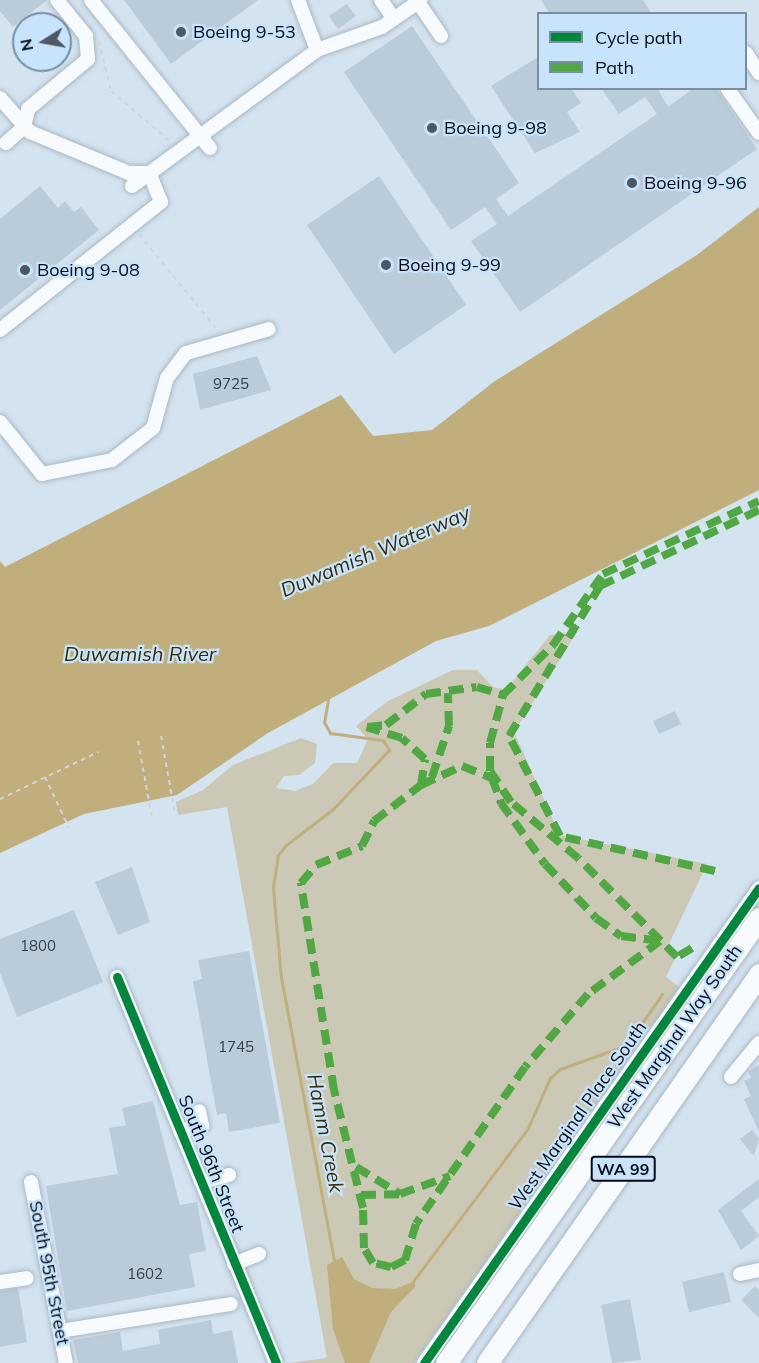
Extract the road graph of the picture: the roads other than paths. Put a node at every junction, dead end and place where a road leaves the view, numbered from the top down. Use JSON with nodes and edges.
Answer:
{"nodes":[{"id":1,"x":57,"y":0,"type":"edge"},
{"id":2,"x":91,"y":0,"type":"edge"},
{"id":3,"x":298,"y":0,"type":"edge"},
{"id":4,"x":381,"y":0,"type":"edge"},
{"id":5,"x":419,"y":1,"type":"edge"},
{"id":6,"x":394,"y":19,"type":"junction"},
{"id":7,"x":441,"y":36,"type":"dead end"},
{"id":8,"x":317,"y":50,"type":"junction"},
{"id":9,"x":747,"y":54,"type":"edge"},
{"id":10,"x":759,"y":73,"type":"edge"},
{"id":11,"x":728,"y":90,"type":"edge"},
{"id":12,"x":0,"y":98,"type":"edge"},
{"id":13,"x":24,"y":127,"type":"junction"},
{"id":14,"x":759,"y":133,"type":"edge"},
{"id":15,"x":200,"y":136,"type":"junction"},
{"id":16,"x":6,"y":143,"type":"dead end"},
{"id":17,"x":210,"y":148,"type":"dead end"},
{"id":18,"x":149,"y":173,"type":"junction"},
{"id":19,"x":132,"y":186,"type":"dead end"},
{"id":20,"x":269,"y":329,"type":"dead end"},
{"id":21,"x":0,"y":330,"type":"edge"},
{"id":22,"x":0,"y":422,"type":"edge"},
{"id":23,"x":759,"y":888,"type":"edge"},
{"id":24,"x":759,"y":918,"type":"edge"},
{"id":25,"x":759,"y":974,"type":"edge"},
{"id":26,"x":117,"y":977,"type":"dead end"},
{"id":27,"x":759,"y":1043,"type":"edge"},
{"id":28,"x":730,"y":1077,"type":"dead end"},
{"id":29,"x":199,"y":1111,"type":"dead end"},
{"id":30,"x":180,"y":1131,"type":"junction"},
{"id":31,"x":229,"y":1175,"type":"dead end"},
{"id":32,"x":31,"y":1182,"type":"dead end"},
{"id":33,"x":201,"y":1182,"type":"junction"},
{"id":34,"x":259,"y":1254,"type":"dead end"},
{"id":35,"x":234,"y":1264,"type":"junction"},
{"id":36,"x":759,"y":1270,"type":"edge"},
{"id":37,"x":740,"y":1274,"type":"dead end"},
{"id":38,"x":27,"y":1278,"type":"dead end"},
{"id":39,"x":0,"y":1282,"type":"edge"},
{"id":40,"x":231,"y":1304,"type":"dead end"},
{"id":41,"x":60,"y":1331,"type":"junction"},
{"id":42,"x":66,"y":1363,"type":"edge"},
{"id":43,"x":276,"y":1363,"type":"edge"},
{"id":44,"x":424,"y":1363,"type":"edge"},
{"id":45,"x":446,"y":1363,"type":"edge"},
{"id":46,"x":487,"y":1363,"type":"edge"}],
"edges":[{"from":1,"to":13,"type":"street"},
{"from":2,"to":15,"type":"street"},
{"from":3,"to":8,"type":"street"},
{"from":4,"to":6,"type":"street"},
{"from":5,"to":6,"type":"street"},
{"from":5,"to":7,"type":"street"},
{"from":6,"to":8,"type":"street"},
{"from":8,"to":15,"type":"street"},
{"from":9,"to":10,"type":"street"},
{"from":11,"to":14,"type":"street"},
{"from":12,"to":13,"type":"street"},
{"from":13,"to":16,"type":"street"},
{"from":13,"to":18,"type":"street"},
{"from":15,"to":17,"type":"street"},
{"from":15,"to":18,"type":"street"},
{"from":18,"to":19,"type":"street"},
{"from":18,"to":21,"type":"street"},
{"from":20,"to":22,"type":"street"},
{"from":23,"to":44,"type":"street","name":"West Marginal Place South"},
{"from":24,"to":45,"type":"highway","name":"West Marginal Way South","number":"WA 99"},
{"from":25,"to":46,"type":"highway","name":"West Marginal Way South","number":"WA 99"},
{"from":26,"to":30,"type":"street","name":"South 96th Street"},
{"from":27,"to":28,"type":"street"},
{"from":29,"to":30,"type":"street"},
{"from":30,"to":33,"type":"street","name":"South 96th Street"},
{"from":31,"to":33,"type":"street"},
{"from":32,"to":41,"type":"street","name":"South 95th Street"},
{"from":33,"to":35,"type":"street","name":"South 96th Street"},
{"from":34,"to":35,"type":"street"},
{"from":35,"to":43,"type":"street","name":"South 96th Street"},
{"from":36,"to":37,"type":"street"},
{"from":38,"to":39,"type":"street"},
{"from":40,"to":41,"type":"street"},
{"from":41,"to":42,"type":"street","name":"South 95th Street"}]}
